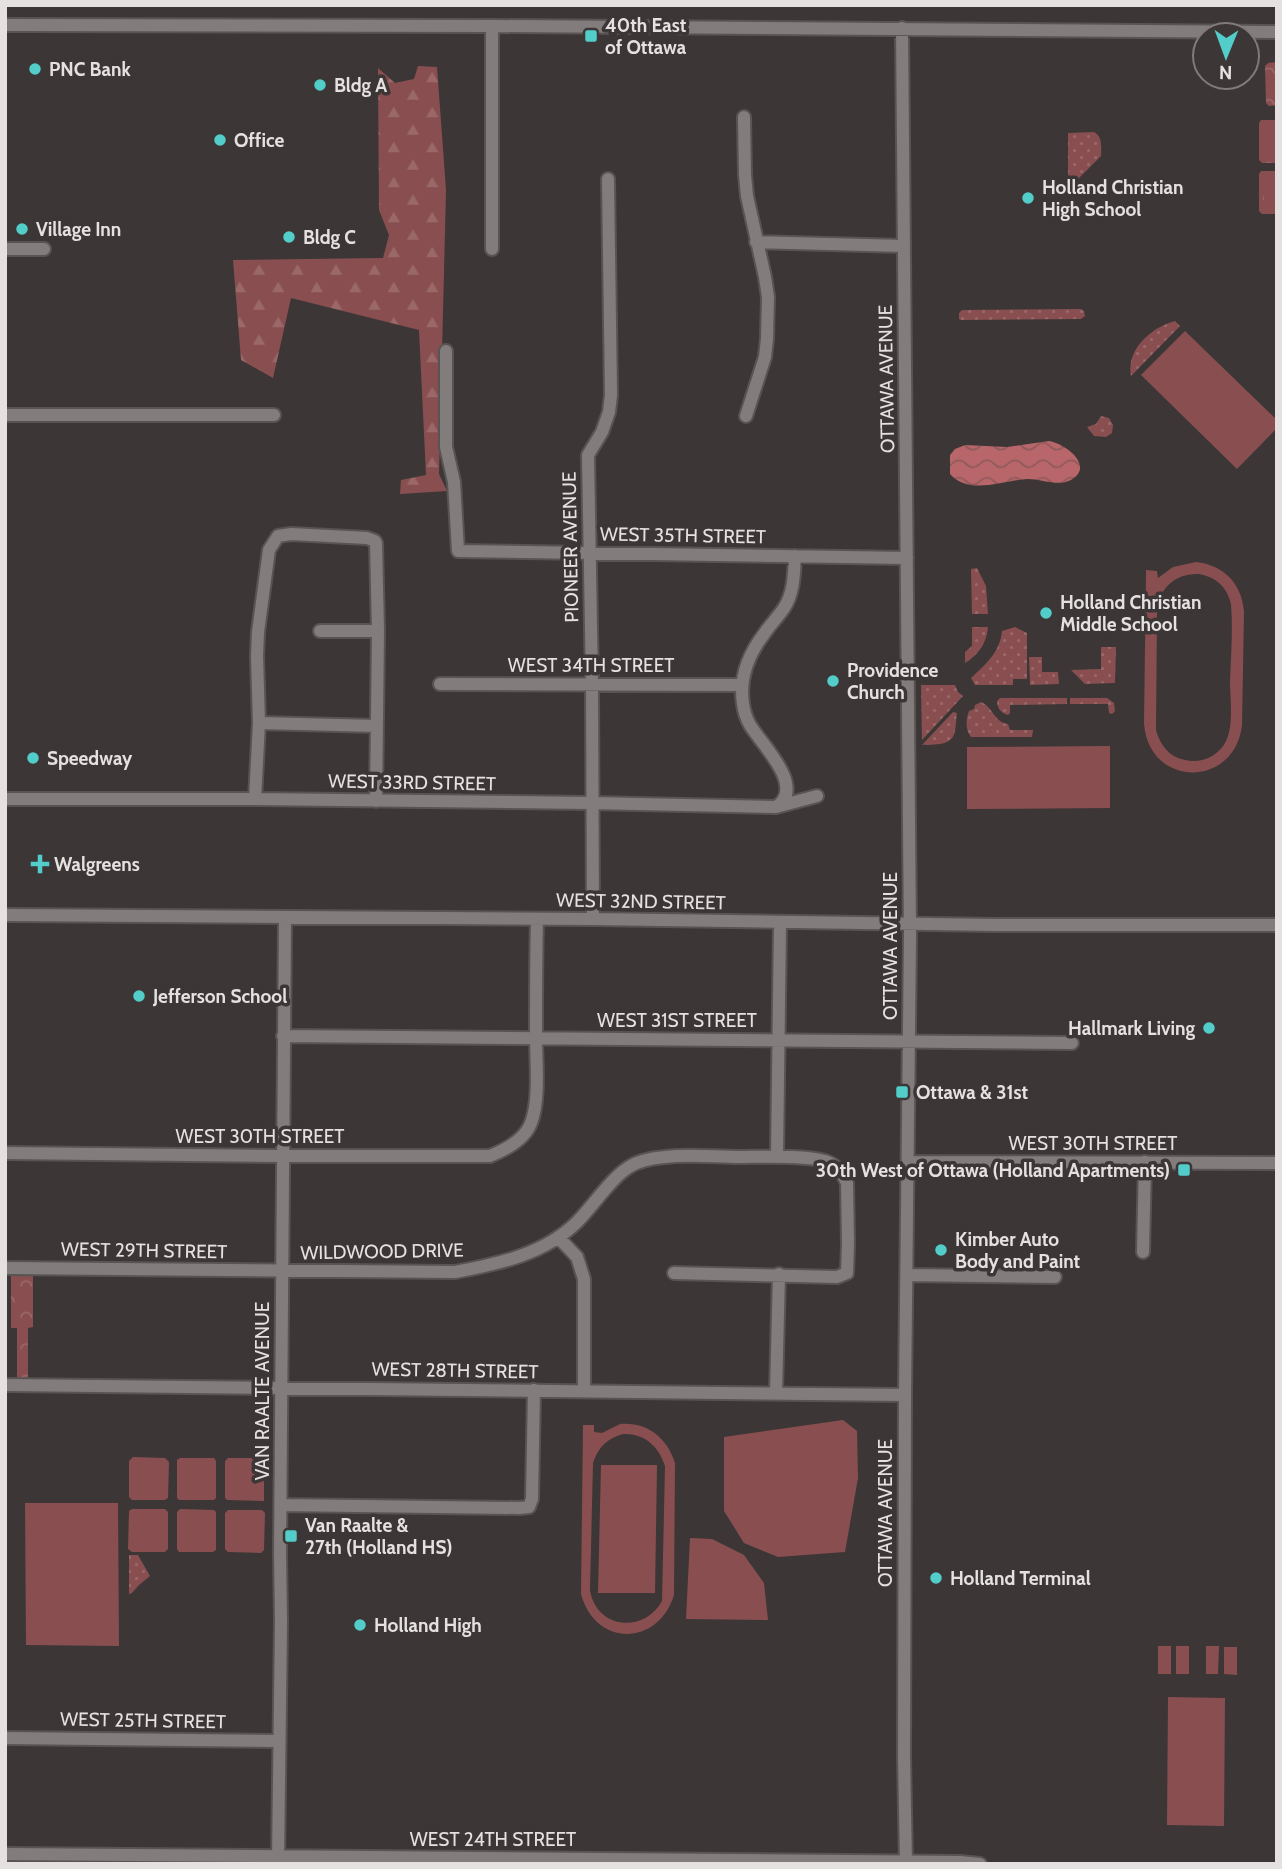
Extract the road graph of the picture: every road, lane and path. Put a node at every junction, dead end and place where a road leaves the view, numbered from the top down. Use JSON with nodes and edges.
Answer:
{"nodes":[{"id":1,"x":5,"y":25,"type":"edge"},
{"id":2,"x":492,"y":26,"type":"junction"},
{"id":3,"x":902,"y":29,"type":"junction"},
{"id":4,"x":1277,"y":32,"type":"edge"},
{"id":5,"x":744,"y":117,"type":"dead end"},
{"id":6,"x":608,"y":179,"type":"dead end"},
{"id":7,"x":756,"y":242,"type":"junction"},
{"id":8,"x":904,"y":246,"type":"junction"},
{"id":9,"x":5,"y":249,"type":"edge"},
{"id":10,"x":44,"y":249,"type":"dead end"},
{"id":11,"x":492,"y":249,"type":"dead end"},
{"id":12,"x":446,"y":351,"type":"dead end"},
{"id":13,"x":5,"y":415,"type":"edge"},
{"id":14,"x":274,"y":415,"type":"dead end"},
{"id":15,"x":747,"y":416,"type":"dead end"},
{"id":16,"x":589,"y":553,"type":"junction"},
{"id":17,"x":795,"y":556,"type":"junction"},
{"id":18,"x":908,"y":558,"type":"junction"},
{"id":19,"x":320,"y":631,"type":"dead end"},
{"id":20,"x":378,"y":631,"type":"junction"},
{"id":21,"x":440,"y":684,"type":"dead end"},
{"id":22,"x":592,"y":685,"type":"junction"},
{"id":23,"x":742,"y":685,"type":"junction"},
{"id":24,"x":259,"y":723,"type":"junction"},
{"id":25,"x":377,"y":726,"type":"junction"},
{"id":26,"x":817,"y":796,"type":"dead end"},
{"id":27,"x":5,"y":799,"type":"edge"},
{"id":28,"x":255,"y":799,"type":"junction"},
{"id":29,"x":376,"y":801,"type":"junction"},
{"id":30,"x":592,"y":803,"type":"junction"},
{"id":31,"x":776,"y":807,"type":"junction"},
{"id":32,"x":5,"y":915,"type":"edge"},
{"id":33,"x":285,"y":918,"type":"junction"},
{"id":34,"x":537,"y":919,"type":"junction"},
{"id":35,"x":593,"y":919,"type":"junction"},
{"id":36,"x":780,"y":923,"type":"junction"},
{"id":37,"x":910,"y":924,"type":"junction"},
{"id":38,"x":1277,"y":925,"type":"edge"},
{"id":39,"x":283,"y":1036,"type":"junction"},
{"id":40,"x":536,"y":1038,"type":"junction"},
{"id":41,"x":778,"y":1040,"type":"junction"},
{"id":42,"x":908,"y":1041,"type":"junction"},
{"id":43,"x":1072,"y":1044,"type":"dead end"},
{"id":44,"x":5,"y":1153,"type":"edge"},
{"id":45,"x":282,"y":1156,"type":"junction"},
{"id":46,"x":776,"y":1157,"type":"junction"},
{"id":47,"x":909,"y":1161,"type":"junction"},
{"id":48,"x":1145,"y":1162,"type":"junction"},
{"id":49,"x":1277,"y":1163,"type":"edge"},
{"id":50,"x":558,"y":1237,"type":"junction"},
{"id":51,"x":1143,"y":1252,"type":"dead end"},
{"id":52,"x":5,"y":1268,"type":"edge"},
{"id":53,"x":282,"y":1272,"type":"junction"},
{"id":54,"x":674,"y":1273,"type":"dead end"},
{"id":55,"x":779,"y":1274,"type":"junction"},
{"id":56,"x":907,"y":1275,"type":"junction"},
{"id":57,"x":1055,"y":1277,"type":"dead end"},
{"id":58,"x":5,"y":1385,"type":"edge"},
{"id":59,"x":282,"y":1388,"type":"junction"},
{"id":60,"x":534,"y":1390,"type":"junction"},
{"id":61,"x":584,"y":1390,"type":"junction"},
{"id":62,"x":776,"y":1392,"type":"junction"},
{"id":63,"x":905,"y":1395,"type":"junction"},
{"id":64,"x":281,"y":1505,"type":"junction"},
{"id":65,"x":5,"y":1738,"type":"edge"},
{"id":66,"x":279,"y":1741,"type":"junction"},
{"id":67,"x":5,"y":1854,"type":"edge"},
{"id":68,"x":278,"y":1860,"type":"edge"},
{"id":69,"x":906,"y":1863,"type":"edge"},
{"id":70,"x":980,"y":1864,"type":"edge"}],
"edges":[{"from":1,"to":2,"type":"street"},
{"from":2,"to":3,"type":"street"},
{"from":2,"to":11,"type":"street"},
{"from":3,"to":4,"type":"street"},
{"from":3,"to":8,"type":"street","name":"OTTAWA AVENUE"},
{"from":5,"to":7,"type":"street"},
{"from":6,"to":16,"type":"street","name":"PIONEER AVENUE"},
{"from":7,"to":8,"type":"street"},
{"from":7,"to":15,"type":"street"},
{"from":8,"to":18,"type":"street","name":"OTTAWA AVENUE"},
{"from":9,"to":10,"type":"street"},
{"from":12,"to":16,"type":"street","name":"WEST 35TH STREET"},
{"from":13,"to":14,"type":"street"},
{"from":16,"to":17,"type":"street","name":"WEST 35TH STREET"},
{"from":16,"to":22,"type":"street","name":"PIONEER AVENUE"},
{"from":17,"to":18,"type":"street","name":"WEST 35TH STREET"},
{"from":17,"to":23,"type":"street"},
{"from":18,"to":37,"type":"street","name":"OTTAWA AVENUE"},
{"from":19,"to":20,"type":"street"},
{"from":20,"to":24,"type":"street"},
{"from":20,"to":25,"type":"street"},
{"from":21,"to":22,"type":"street","name":"WEST 34TH STREET"},
{"from":22,"to":23,"type":"street","name":"WEST 34TH STREET"},
{"from":22,"to":30,"type":"street","name":"PIONEER AVENUE"},
{"from":23,"to":31,"type":"street"},
{"from":24,"to":25,"type":"street"},
{"from":24,"to":28,"type":"street"},
{"from":25,"to":29,"type":"street"},
{"from":26,"to":31,"type":"street","name":"WEST 33RD STREET"},
{"from":27,"to":28,"type":"street","name":"WEST 33RD STREET"},
{"from":28,"to":29,"type":"street","name":"WEST 33RD STREET"},
{"from":29,"to":30,"type":"street","name":"WEST 33RD STREET"},
{"from":30,"to":31,"type":"street","name":"WEST 33RD STREET"},
{"from":30,"to":35,"type":"street","name":"PIONEER AVENUE"},
{"from":32,"to":33,"type":"street","name":"WEST 32ND STREET"},
{"from":33,"to":34,"type":"street","name":"WEST 32ND STREET"},
{"from":33,"to":39,"type":"street","name":"VAN RAALTE AVENUE"},
{"from":34,"to":35,"type":"street","name":"WEST 32ND STREET"},
{"from":34,"to":40,"type":"street"},
{"from":35,"to":36,"type":"street","name":"WEST 32ND STREET"},
{"from":36,"to":37,"type":"street","name":"WEST 32ND STREET"},
{"from":36,"to":41,"type":"street"},
{"from":37,"to":38,"type":"street","name":"WEST 32ND STREET"},
{"from":37,"to":42,"type":"street","name":"OTTAWA AVENUE"},
{"from":39,"to":40,"type":"street","name":"WEST 31ST STREET"},
{"from":39,"to":45,"type":"street","name":"VAN RAALTE AVENUE"},
{"from":40,"to":41,"type":"street","name":"WEST 31ST STREET"},
{"from":40,"to":45,"type":"street","name":"WEST 30TH STREET"},
{"from":41,"to":42,"type":"street","name":"WEST 31ST STREET"},
{"from":41,"to":46,"type":"street"},
{"from":42,"to":43,"type":"street","name":"WEST 31ST STREET"},
{"from":42,"to":47,"type":"street","name":"OTTAWA AVENUE"},
{"from":44,"to":45,"type":"street","name":"WEST 30TH STREET"},
{"from":45,"to":53,"type":"street","name":"VAN RAALTE AVENUE"},
{"from":46,"to":50,"type":"street","name":"WILDWOOD DRIVE"},
{"from":46,"to":55,"type":"street","name":"WILDWOOD DRIVE"},
{"from":47,"to":48,"type":"street","name":"WEST 30TH STREET"},
{"from":47,"to":56,"type":"street","name":"OTTAWA AVENUE"},
{"from":48,"to":49,"type":"street","name":"WEST 30TH STREET"},
{"from":48,"to":51,"type":"street"},
{"from":50,"to":53,"type":"street","name":"WILDWOOD DRIVE"},
{"from":50,"to":61,"type":"street"},
{"from":52,"to":53,"type":"street","name":"WEST 29TH STREET"},
{"from":53,"to":59,"type":"street","name":"VAN RAALTE AVENUE"},
{"from":54,"to":55,"type":"street"},
{"from":55,"to":62,"type":"street"},
{"from":56,"to":57,"type":"street"},
{"from":56,"to":63,"type":"street","name":"OTTAWA AVENUE"},
{"from":58,"to":59,"type":"street","name":"WEST 28TH STREET"},
{"from":59,"to":60,"type":"street","name":"WEST 28TH STREET"},
{"from":59,"to":64,"type":"street","name":"VAN RAALTE AVENUE"},
{"from":60,"to":61,"type":"street","name":"WEST 28TH STREET"},
{"from":60,"to":64,"type":"street"},
{"from":61,"to":62,"type":"street","name":"WEST 28TH STREET"},
{"from":62,"to":63,"type":"street","name":"WEST 28TH STREET"},
{"from":63,"to":69,"type":"street","name":"OTTAWA AVENUE"},
{"from":64,"to":66,"type":"street","name":"VAN RAALTE AVENUE"},
{"from":65,"to":66,"type":"street","name":"WEST 25TH STREET"},
{"from":66,"to":68,"type":"street","name":"VAN RAALTE AVENUE"},
{"from":67,"to":68,"type":"street","name":"WEST 24TH STREET"},
{"from":68,"to":69,"type":"street","name":"WEST 24TH STREET"},
{"from":69,"to":70,"type":"street","name":"WEST 24TH STREET"}]}
